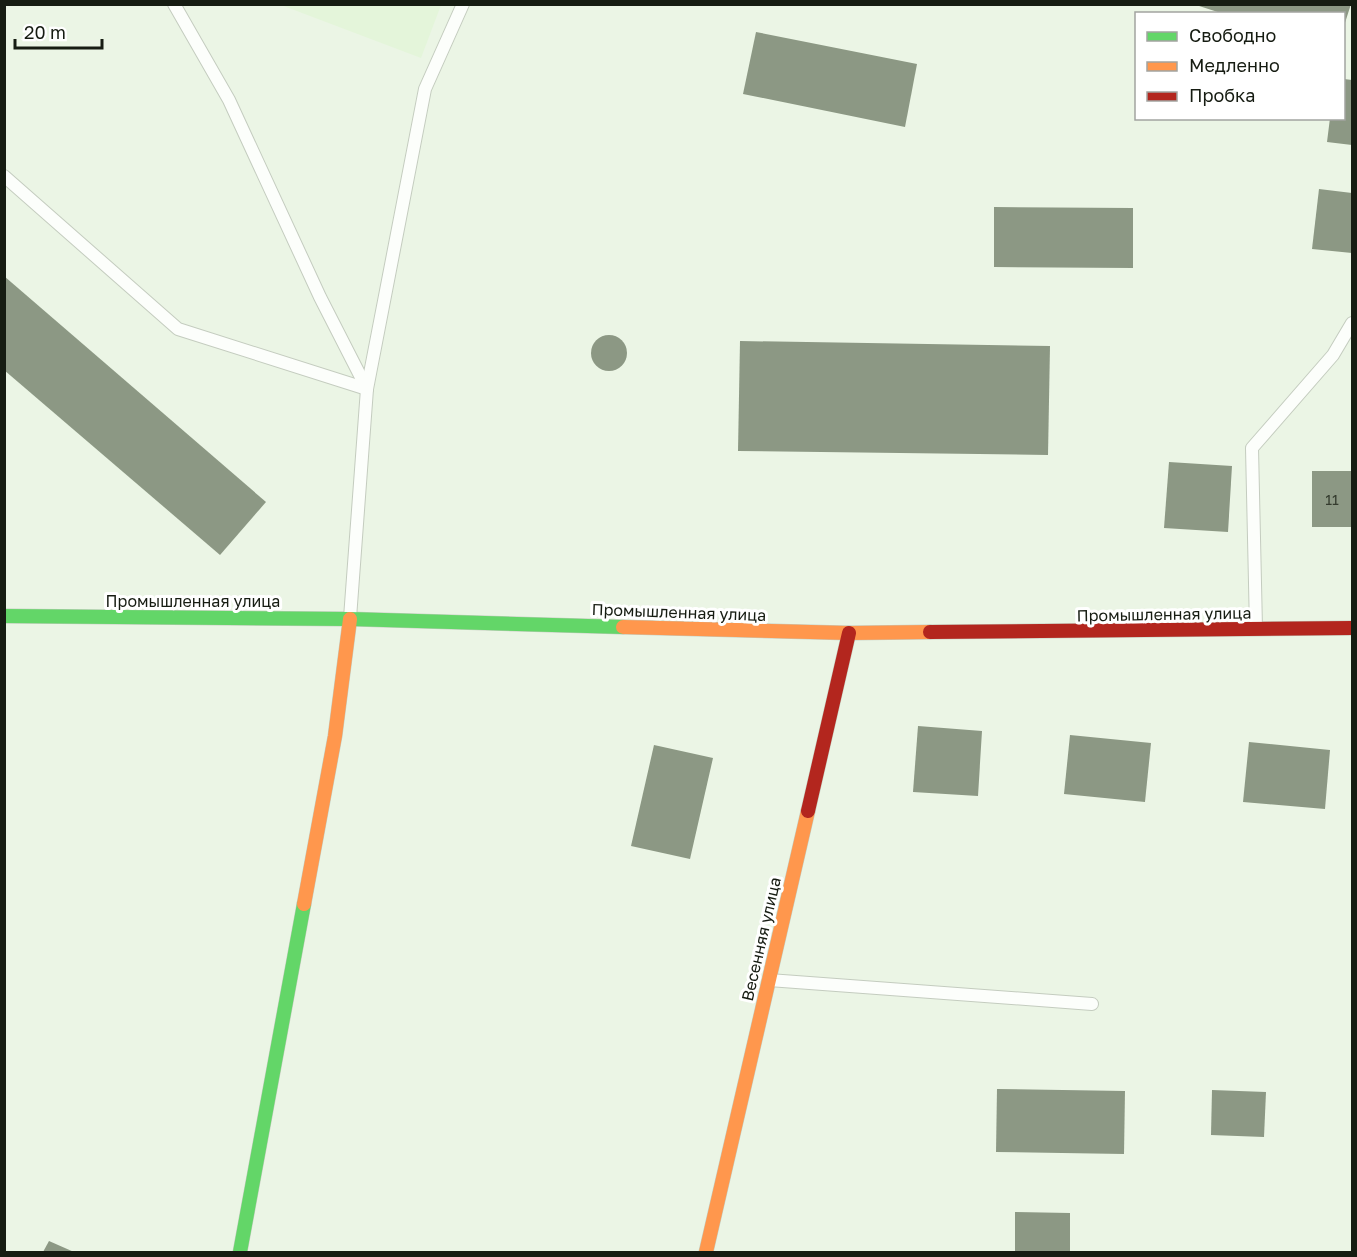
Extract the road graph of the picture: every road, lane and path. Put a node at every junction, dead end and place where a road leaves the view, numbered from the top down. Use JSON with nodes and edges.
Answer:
{"nodes":[{"id":1,"x":174,"y":4,"type":"edge"},
{"id":2,"x":464,"y":4,"type":"edge"},
{"id":3,"x":4,"y":176,"type":"edge"},
{"id":4,"x":1353,"y":323,"type":"edge"},
{"id":5,"x":368,"y":389,"type":"junction"},
{"id":6,"x":4,"y":616,"type":"edge"},
{"id":7,"x":350,"y":619,"type":"junction"},
{"id":8,"x":1353,"y":628,"type":"edge"},
{"id":9,"x":1256,"y":629,"type":"junction"},
{"id":10,"x":849,"y":633,"type":"junction"},
{"id":11,"x":768,"y":980,"type":"junction"},
{"id":12,"x":1092,"y":1004,"type":"dead end"},
{"id":13,"x":240,"y":1252,"type":"edge"},
{"id":14,"x":706,"y":1252,"type":"edge"}],
"edges":[{"from":1,"to":5,"type":"lane"},
{"from":2,"to":5,"type":"lane"},
{"from":3,"to":5,"type":"lane"},
{"from":4,"to":9,"type":"lane"},
{"from":5,"to":7,"type":"lane"},
{"from":6,"to":7,"type":"main road","name":"Промышленная улица"},
{"from":7,"to":10,"type":"main road","name":"Промышленная улица"},
{"from":7,"to":13,"type":"main road"},
{"from":8,"to":9,"type":"main road","name":"Промышленная улица"},
{"from":9,"to":10,"type":"main road","name":"Промышленная улица"},
{"from":10,"to":11,"type":"main road","name":"Весенняя улица"},
{"from":11,"to":12,"type":"lane"},
{"from":11,"to":14,"type":"main road","name":"Весенняя улица"}]}
